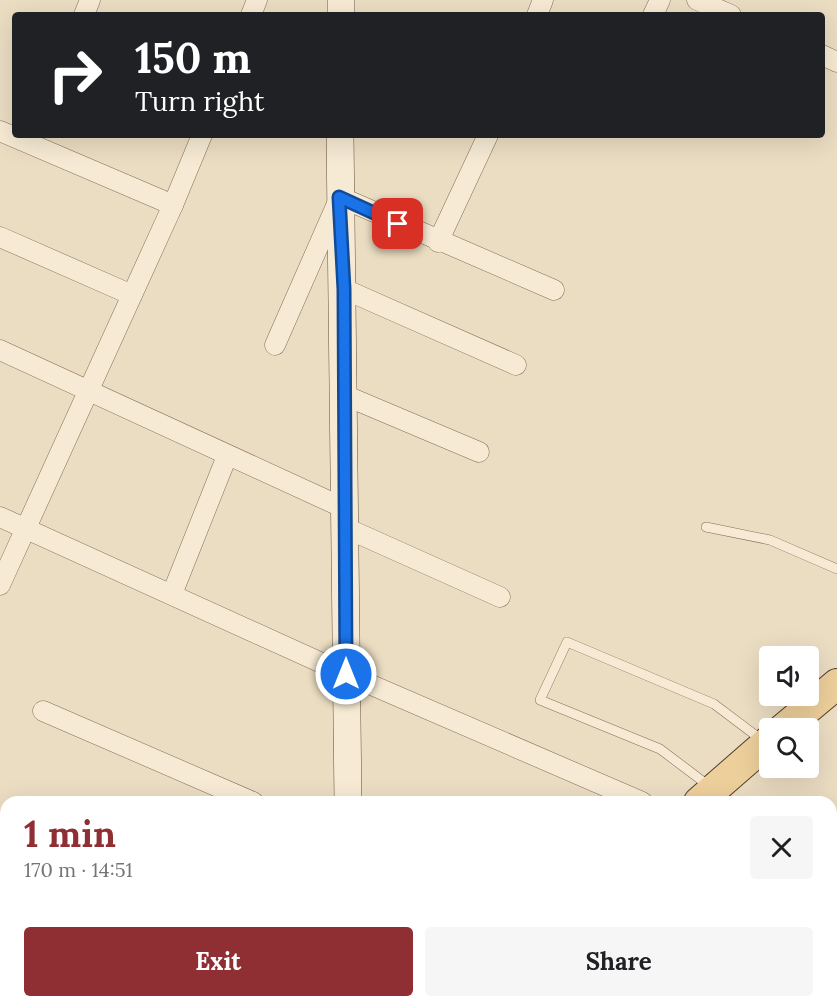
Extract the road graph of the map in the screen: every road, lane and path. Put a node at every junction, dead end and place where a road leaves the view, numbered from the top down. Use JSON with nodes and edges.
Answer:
{"nodes":[{"id":1,"x":697,"y":0,"type":"edge"},
{"id":2,"x":724,"y":12,"type":"edge"},
{"id":3,"x":201,"y":138,"type":"edge"},
{"id":4,"x":340,"y":138,"type":"edge"},
{"id":5,"x":487,"y":138,"type":"edge"},
{"id":6,"x":31,"y":139,"type":"edge"},
{"id":7,"x":339,"y":197,"type":"junction"},
{"id":8,"x":173,"y":205,"type":"junction"},
{"id":9,"x":0,"y":237,"type":"edge"},
{"id":10,"x":438,"y":242,"type":"junction"},
{"id":11,"x":344,"y":289,"type":"junction"},
{"id":12,"x":554,"y":290,"type":"dead end"},
{"id":13,"x":132,"y":294,"type":"junction"},
{"id":14,"x":275,"y":345,"type":"dead end"},
{"id":15,"x":0,"y":350,"type":"edge"},
{"id":16,"x":516,"y":365,"type":"dead end"},
{"id":17,"x":86,"y":392,"type":"junction"},
{"id":18,"x":344,"y":395,"type":"junction"},
{"id":19,"x":479,"y":452,"type":"dead end"},
{"id":20,"x":227,"y":456,"type":"junction"},
{"id":21,"x":0,"y":517,"type":"edge"},
{"id":22,"x":346,"y":518,"type":"junction"},
{"id":23,"x":705,"y":527,"type":"dead end"},
{"id":24,"x":26,"y":529,"type":"junction"},
{"id":25,"x":837,"y":569,"type":"edge"},
{"id":26,"x":0,"y":585,"type":"edge"},
{"id":27,"x":171,"y":594,"type":"junction"},
{"id":28,"x":500,"y":597,"type":"dead end"},
{"id":29,"x":346,"y":674,"type":"junction"},
{"id":30,"x":837,"y":684,"type":"edge"},
{"id":31,"x":837,"y":706,"type":"edge"},
{"id":32,"x":43,"y":711,"type":"dead end"},
{"id":33,"x":800,"y":718,"type":"edge"},
{"id":34,"x":819,"y":721,"type":"edge"},
{"id":35,"x":759,"y":735,"type":"edge"},
{"id":36,"x":759,"y":756,"type":"edge"},
{"id":37,"x":239,"y":796,"type":"edge"},
{"id":38,"x":348,"y":796,"type":"edge"},
{"id":39,"x":628,"y":796,"type":"edge"},
{"id":40,"x":710,"y":796,"type":"edge"},
{"id":41,"x":714,"y":796,"type":"edge"}],
"edges":[{"from":1,"to":2,"type":"street"},
{"from":3,"to":8,"type":"street"},
{"from":4,"to":7,"type":"main road"},
{"from":5,"to":10,"type":"street"},
{"from":6,"to":8,"type":"street"},
{"from":7,"to":10,"type":"street"},
{"from":7,"to":11,"type":"main road"},
{"from":7,"to":14,"type":"street"},
{"from":8,"to":13,"type":"street"},
{"from":9,"to":13,"type":"street"},
{"from":10,"to":12,"type":"street"},
{"from":11,"to":16,"type":"street"},
{"from":11,"to":18,"type":"main road"},
{"from":13,"to":17,"type":"street"},
{"from":15,"to":17,"type":"street"},
{"from":17,"to":20,"type":"street"},
{"from":17,"to":24,"type":"street"},
{"from":18,"to":19,"type":"street"},
{"from":18,"to":22,"type":"main road"},
{"from":20,"to":22,"type":"street"},
{"from":20,"to":27,"type":"street"},
{"from":21,"to":24,"type":"street"},
{"from":22,"to":28,"type":"street"},
{"from":22,"to":29,"type":"main road"},
{"from":23,"to":25,"type":"lane"},
{"from":24,"to":26,"type":"street"},
{"from":24,"to":27,"type":"street"},
{"from":27,"to":29,"type":"street"},
{"from":29,"to":38,"type":"main road"},
{"from":29,"to":39,"type":"street"},
{"from":30,"to":33,"type":"main road"},
{"from":31,"to":34,"type":"main road"},
{"from":32,"to":37,"type":"street"},
{"from":35,"to":40,"type":"lane"},
{"from":36,"to":41,"type":"main road"}]}
